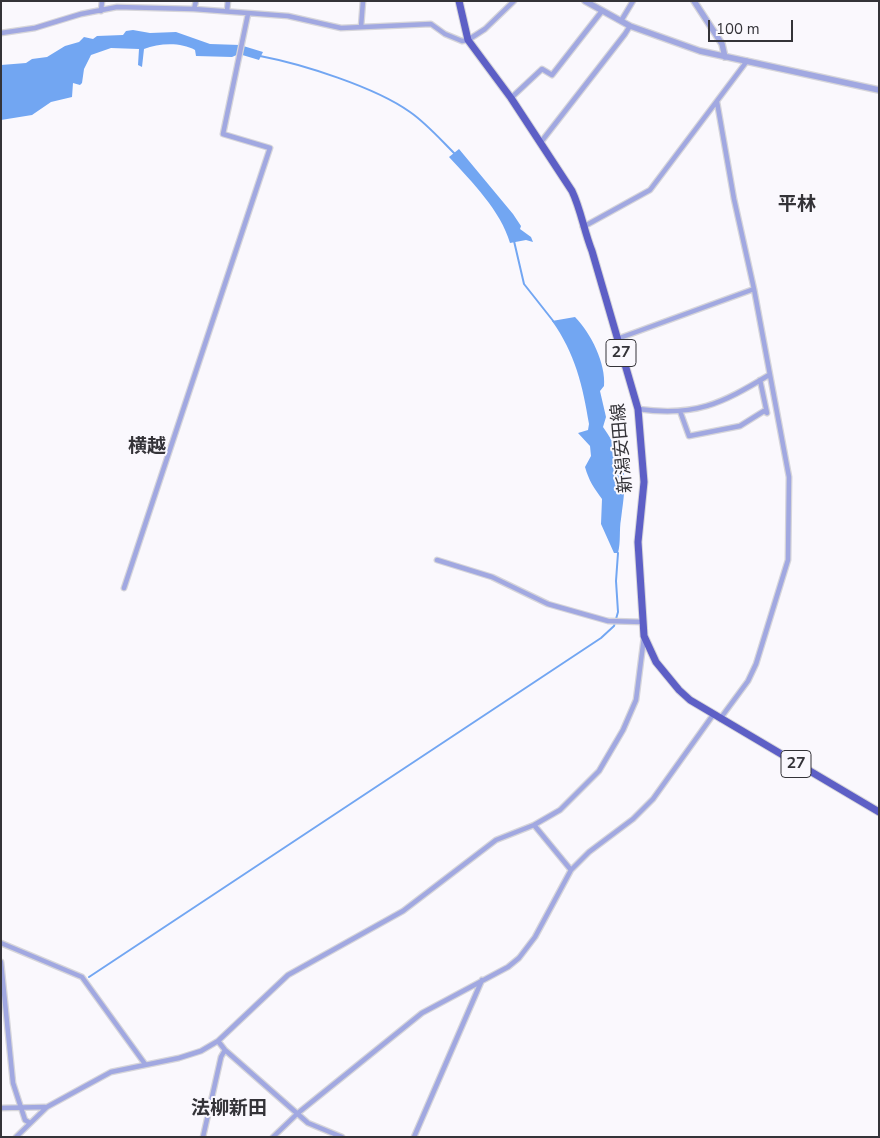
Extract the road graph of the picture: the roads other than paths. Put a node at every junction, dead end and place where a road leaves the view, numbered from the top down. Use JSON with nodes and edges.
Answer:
{"nodes":[{"id":1,"x":102,"y":1,"type":"edge"},
{"id":2,"x":196,"y":1,"type":"edge"},
{"id":3,"x":228,"y":1,"type":"edge"},
{"id":4,"x":363,"y":1,"type":"edge"},
{"id":5,"x":459,"y":1,"type":"edge"},
{"id":6,"x":514,"y":1,"type":"edge"},
{"id":7,"x":585,"y":1,"type":"edge"},
{"id":8,"x":633,"y":1,"type":"edge"},
{"id":9,"x":694,"y":1,"type":"edge"},
{"id":10,"x":194,"y":9,"type":"junction"},
{"id":11,"x":101,"y":11,"type":"junction"},
{"id":12,"x":227,"y":11,"type":"junction"},
{"id":13,"x":602,"y":11,"type":"junction"},
{"id":14,"x":248,"y":14,"type":"junction"},
{"id":15,"x":621,"y":21,"type":"junction"},
{"id":16,"x":630,"y":26,"type":"junction"},
{"id":17,"x":361,"y":27,"type":"junction"},
{"id":18,"x":1,"y":33,"type":"edge"},
{"id":19,"x":468,"y":40,"type":"junction"},
{"id":20,"x":725,"y":57,"type":"junction"},
{"id":21,"x":747,"y":61,"type":"junction"},
{"id":22,"x":879,"y":90,"type":"edge"},
{"id":23,"x":511,"y":98,"type":"junction"},
{"id":24,"x":717,"y":102,"type":"junction"},
{"id":25,"x":541,"y":142,"type":"junction"},
{"id":26,"x":583,"y":228,"type":"junction"},
{"id":27,"x":754,"y":289,"type":"junction"},
{"id":28,"x":617,"y":339,"type":"junction"},
{"id":29,"x":769,"y":375,"type":"junction"},
{"id":30,"x":760,"y":380,"type":"junction"},
{"id":31,"x":638,"y":409,"type":"junction"},
{"id":32,"x":680,"y":411,"type":"junction"},
{"id":33,"x":437,"y":560,"type":"dead end"},
{"id":34,"x":124,"y":588,"type":"dead end"},
{"id":35,"x":643,"y":622,"type":"junction"},
{"id":36,"x":644,"y":636,"type":"junction"},
{"id":37,"x":717,"y":717,"type":"junction"},
{"id":38,"x":879,"y":812,"type":"edge"},
{"id":39,"x":534,"y":825,"type":"junction"},
{"id":40,"x":571,"y":870,"type":"junction"},
{"id":41,"x":1,"y":943,"type":"edge"},
{"id":42,"x":1,"y":962,"type":"edge"},
{"id":43,"x":482,"y":980,"type":"junction"},
{"id":44,"x":218,"y":1041,"type":"junction"},
{"id":45,"x":225,"y":1050,"type":"junction"},
{"id":46,"x":145,"y":1064,"type":"junction"},
{"id":47,"x":47,"y":1107,"type":"junction"},
{"id":48,"x":1,"y":1108,"type":"edge"},
{"id":49,"x":21,"y":1108,"type":"junction"},
{"id":50,"x":298,"y":1113,"type":"junction"},
{"id":51,"x":30,"y":1123,"type":"junction"},
{"id":52,"x":16,"y":1137,"type":"edge"},
{"id":53,"x":203,"y":1137,"type":"edge"},
{"id":54,"x":273,"y":1137,"type":"edge"},
{"id":55,"x":342,"y":1137,"type":"edge"},
{"id":56,"x":414,"y":1137,"type":"edge"}],
"edges":[{"from":1,"to":11,"type":"street"},
{"from":2,"to":10,"type":"street"},
{"from":3,"to":12,"type":"street"},
{"from":4,"to":17,"type":"street"},
{"from":5,"to":19,"type":"main road","name":"新潟安田線","number":"27"},
{"from":6,"to":19,"type":"street"},
{"from":7,"to":13,"type":"street"},
{"from":8,"to":15,"type":"street"},
{"from":9,"to":20,"type":"street"},
{"from":10,"to":11,"type":"street"},
{"from":10,"to":12,"type":"street"},
{"from":11,"to":18,"type":"street"},
{"from":12,"to":14,"type":"street"},
{"from":13,"to":15,"type":"street"},
{"from":13,"to":23,"type":"street"},
{"from":14,"to":17,"type":"street"},
{"from":14,"to":34,"type":"street"},
{"from":15,"to":16,"type":"street"},
{"from":16,"to":20,"type":"street"},
{"from":16,"to":25,"type":"street"},
{"from":17,"to":19,"type":"street"},
{"from":19,"to":23,"type":"main road","name":"新潟安田線","number":"27"},
{"from":20,"to":21,"type":"street"},
{"from":21,"to":22,"type":"street"},
{"from":21,"to":24,"type":"street"},
{"from":23,"to":25,"type":"main road","name":"新潟安田線","number":"27"},
{"from":24,"to":26,"type":"street"},
{"from":24,"to":27,"type":"street"},
{"from":25,"to":26,"type":"main road","name":"新潟安田線","number":"27"},
{"from":26,"to":28,"type":"main road","name":"新潟安田線","number":"27"},
{"from":27,"to":28,"type":"street"},
{"from":27,"to":29,"type":"street"},
{"from":28,"to":31,"type":"main road","name":"新潟安田線","number":"27"},
{"from":29,"to":30,"type":"street"},
{"from":29,"to":37,"type":"street"},
{"from":30,"to":32,"type":"street"},
{"from":30,"to":32,"type":"street"},
{"from":31,"to":32,"type":"street"},
{"from":31,"to":35,"type":"main road","name":"新潟安田線","number":"27"},
{"from":33,"to":35,"type":"street"},
{"from":35,"to":36,"type":"main road","name":"新潟安田線","number":"27"},
{"from":36,"to":37,"type":"main road","name":"新潟安田線","number":"27"},
{"from":36,"to":39,"type":"street"},
{"from":37,"to":38,"type":"main road","name":"新潟安田線","number":"27"},
{"from":37,"to":40,"type":"street"},
{"from":39,"to":40,"type":"street"},
{"from":39,"to":44,"type":"street"},
{"from":40,"to":43,"type":"street"},
{"from":41,"to":46,"type":"street"},
{"from":42,"to":49,"type":"street"},
{"from":43,"to":50,"type":"street"},
{"from":43,"to":56,"type":"street"},
{"from":44,"to":45,"type":"street"},
{"from":44,"to":46,"type":"street"},
{"from":45,"to":50,"type":"street"},
{"from":45,"to":53,"type":"street"},
{"from":46,"to":47,"type":"street"},
{"from":47,"to":49,"type":"street"},
{"from":47,"to":51,"type":"street"},
{"from":48,"to":49,"type":"street"},
{"from":49,"to":51,"type":"street"},
{"from":50,"to":54,"type":"street"},
{"from":50,"to":55,"type":"street"},
{"from":51,"to":52,"type":"street"}]}
